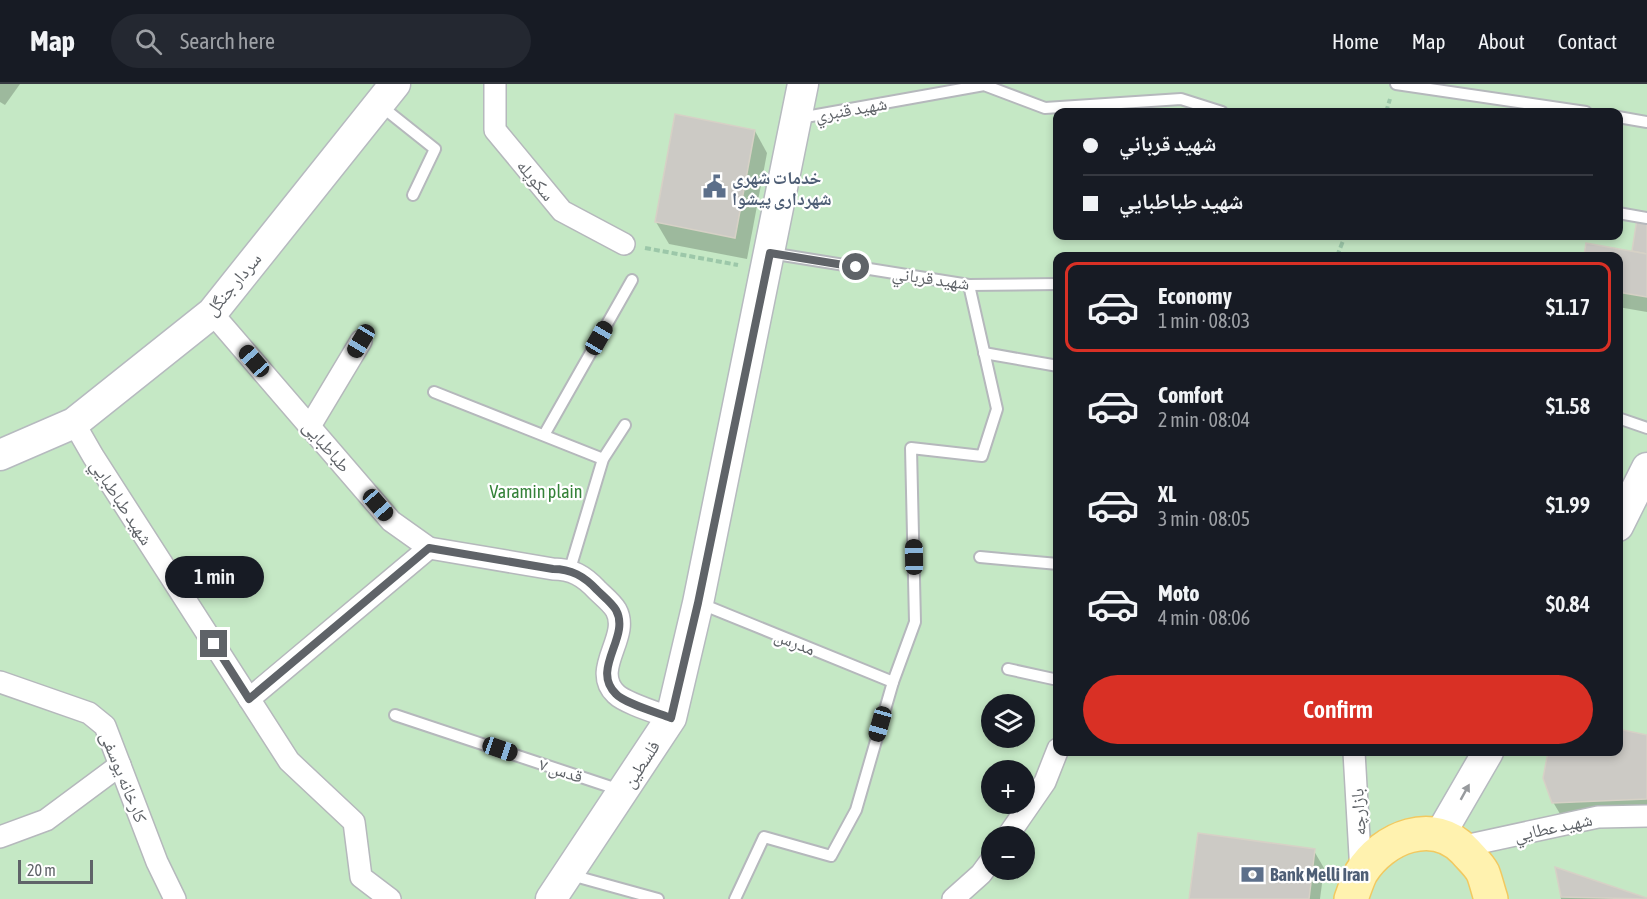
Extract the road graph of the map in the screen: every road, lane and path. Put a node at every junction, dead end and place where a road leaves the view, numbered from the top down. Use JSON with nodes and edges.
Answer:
{"nodes":[{"id":1,"x":495,"y":84,"type":"edge"},
{"id":2,"x":803,"y":84,"type":"edge"},
{"id":3,"x":1396,"y":84,"type":"edge"},
{"id":4,"x":387,"y":94,"type":"edge"},
{"id":5,"x":1210,"y":108,"type":"edge"},
{"id":6,"x":1559,"y":108,"type":"edge"},
{"id":7,"x":1623,"y":118,"type":"edge"},
{"id":8,"x":796,"y":119,"type":"junction"},
{"id":9,"x":1647,"y":122,"type":"edge"},
{"id":10,"x":413,"y":195,"type":"dead end"},
{"id":11,"x":1623,"y":214,"type":"edge"},
{"id":12,"x":1647,"y":218,"type":"edge"},
{"id":13,"x":624,"y":244,"type":"joint"},
{"id":14,"x":758,"y":260,"type":"junction"},
{"id":15,"x":632,"y":280,"type":"dead end"},
{"id":16,"x":1053,"y":284,"type":"edge"},
{"id":17,"x":969,"y":285,"type":"junction"},
{"id":18,"x":212,"y":313,"type":"junction"},
{"id":19,"x":361,"y":341,"type":"dead end"},
{"id":20,"x":984,"y":353,"type":"junction"},
{"id":21,"x":1053,"y":365,"type":"edge"},
{"id":22,"x":434,"y":392,"type":"dead end"},
{"id":23,"x":1623,"y":420,"type":"edge"},
{"id":24,"x":74,"y":423,"type":"junction"},
{"id":25,"x":625,"y":425,"type":"dead end"},
{"id":26,"x":310,"y":426,"type":"junction"},
{"id":27,"x":1647,"y":428,"type":"edge"},
{"id":28,"x":544,"y":435,"type":"junction"},
{"id":29,"x":0,"y":456,"type":"edge"},
{"id":30,"x":603,"y":459,"type":"junction"},
{"id":31,"x":1647,"y":468,"type":"edge"},
{"id":32,"x":1623,"y":516,"type":"edge"},
{"id":33,"x":429,"y":548,"type":"junction"},
{"id":34,"x":980,"y":557,"type":"dead end"},
{"id":35,"x":1053,"y":564,"type":"edge"},
{"id":36,"x":570,"y":569,"type":"junction"},
{"id":37,"x":698,"y":603,"type":"junction"},
{"id":38,"x":1008,"y":669,"type":"dead end"},
{"id":39,"x":1053,"y":679,"type":"edge"},
{"id":40,"x":0,"y":682,"type":"edge"},
{"id":41,"x":892,"y":682,"type":"junction"},
{"id":42,"x":249,"y":699,"type":"junction"},
{"id":43,"x":396,"y":715,"type":"dead end"},
{"id":44,"x":671,"y":718,"type":"junction"},
{"id":45,"x":1055,"y":756,"type":"edge"},
{"id":46,"x":1354,"y":756,"type":"edge"},
{"id":47,"x":1486,"y":756,"type":"edge"},
{"id":48,"x":120,"y":765,"type":"junction"},
{"id":49,"x":623,"y":791,"type":"junction"},
{"id":50,"x":1647,"y":816,"type":"edge"},
{"id":51,"x":1015,"y":826,"type":"edge"},
{"id":52,"x":0,"y":837,"type":"edge"},
{"id":53,"x":1451,"y":840,"type":"junction"},
{"id":54,"x":568,"y":874,"type":"junction"},
{"id":55,"x":981,"y":874,"type":"edge"},
{"id":56,"x":1356,"y":886,"type":"edge"},
{"id":57,"x":175,"y":899,"type":"edge"},
{"id":58,"x":390,"y":899,"type":"edge"},
{"id":59,"x":551,"y":899,"type":"edge"},
{"id":60,"x":658,"y":899,"type":"edge"},
{"id":61,"x":735,"y":899,"type":"edge"},
{"id":62,"x":953,"y":899,"type":"edge"},
{"id":63,"x":1491,"y":899,"type":"edge"}],
"edges":[{"from":1,"to":13,"type":"street","name":"سکوپله"},
{"from":2,"to":8,"type":"main road","name":"فلسطین"},
{"from":3,"to":6,"type":"lane"},
{"from":4,"to":10,"type":"lane"},
{"from":4,"to":18,"type":"main road","name":"سردار جنگل"},
{"from":5,"to":8,"type":"lane","name":"شهيد قنبري"},
{"from":7,"to":9,"type":"lane"},
{"from":8,"to":14,"type":"main road","name":"فلسطین"},
{"from":11,"to":12,"type":"lane"},
{"from":13,"to":14,"type":"path"},
{"from":14,"to":17,"type":"lane","name":"شهيد قرباني"},
{"from":14,"to":37,"type":"main road","name":"فلسطین"},
{"from":15,"to":28,"type":"lane"},
{"from":16,"to":17,"type":"lane","name":"شهيد قرباني"},
{"from":17,"to":20,"type":"lane"},
{"from":18,"to":24,"type":"main road","name":"سردار جنگل"},
{"from":18,"to":26,"type":"street","name":"طباطبایی"},
{"from":19,"to":26,"type":"street"},
{"from":20,"to":21,"type":"lane"},
{"from":20,"to":41,"type":"lane"},
{"from":22,"to":28,"type":"lane"},
{"from":23,"to":27,"type":"lane"},
{"from":24,"to":29,"type":"main road","name":"سردار جنگل"},
{"from":24,"to":42,"type":"street","name":"شهيد طباطبايي"},
{"from":25,"to":30,"type":"lane"},
{"from":26,"to":33,"type":"street","name":"طباطبایی"},
{"from":28,"to":30,"type":"lane"},
{"from":30,"to":36,"type":"lane"},
{"from":31,"to":32,"type":"main road"},
{"from":33,"to":36,"type":"street","name":"طباطبایی"},
{"from":33,"to":42,"type":"street"},
{"from":34,"to":35,"type":"lane"},
{"from":36,"to":44,"type":"street"},
{"from":37,"to":41,"type":"lane","name":"مدرس"},
{"from":37,"to":44,"type":"main road","name":"فلسطین"},
{"from":38,"to":39,"type":"lane"},
{"from":40,"to":48,"type":"street","name":"کارخانه یوسفی"},
{"from":41,"to":61,"type":"lane"},
{"from":42,"to":58,"type":"street","name":"شهيد طباطبايي"},
{"from":43,"to":49,"type":"lane","name":"قدس ۷"},
{"from":44,"to":49,"type":"main road","name":"فلسطین"},
{"from":45,"to":51,"type":"street"},
{"from":46,"to":56,"type":"street","name":"بازارچه"},
{"from":53,"to":47,"type":"main road","one_way":true},
{"from":48,"to":52,"type":"street"},
{"from":48,"to":57,"type":"street","name":"کارخانه یوسفی"},
{"from":49,"to":54,"type":"main road","name":"فلسطین"},
{"from":50,"to":53,"type":"street","name":"شهيد عطايي"},
{"from":53,"to":56,"type":"main road"},
{"from":53,"to":63,"type":"main road"},
{"from":54,"to":59,"type":"main road","name":"فلسطین"},
{"from":54,"to":60,"type":"lane"},
{"from":55,"to":62,"type":"street"}]}
